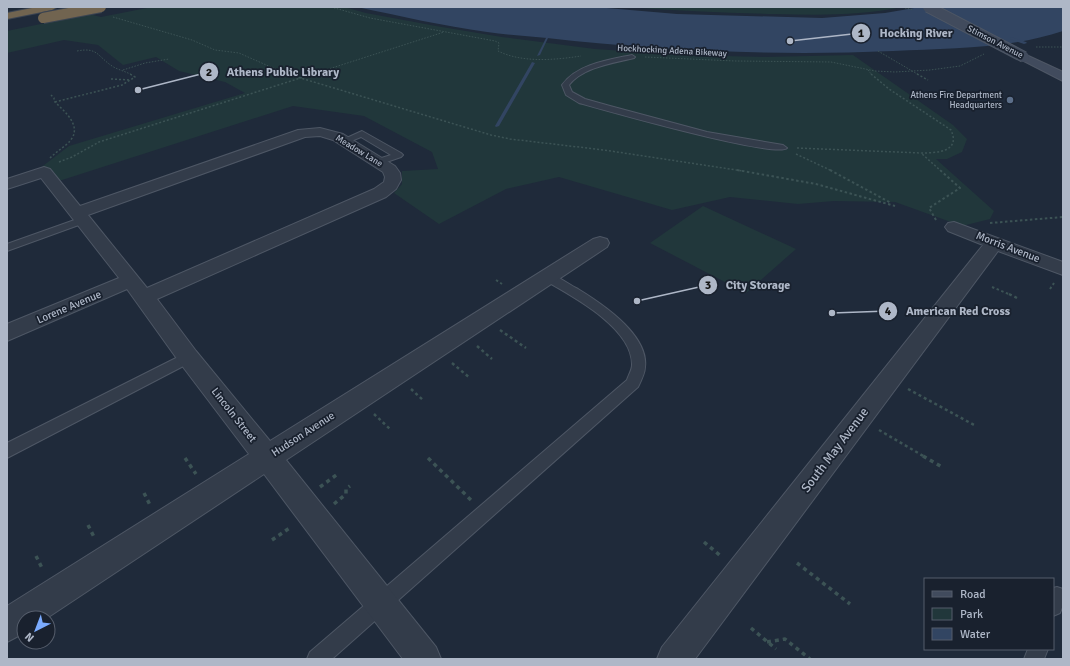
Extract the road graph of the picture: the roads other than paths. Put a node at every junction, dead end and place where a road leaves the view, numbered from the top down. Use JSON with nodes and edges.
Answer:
{"nodes":[{"id":1,"x":52,"y":7,"type":"edge"},
{"id":2,"x":101,"y":7,"type":"edge"},
{"id":3,"x":928,"y":7,"type":"edge"},
{"id":4,"x":7,"y":15,"type":"edge"},
{"id":5,"x":7,"y":26,"type":"edge"},
{"id":6,"x":632,"y":57,"type":"road end"},
{"id":7,"x":1063,"y":77,"type":"edge"},
{"id":8,"x":782,"y":148,"type":"road end"},
{"id":9,"x":7,"y":184,"type":"edge"},
{"id":10,"x":80,"y":216,"type":"junction"},
{"id":11,"x":954,"y":227,"type":"dead end"},
{"id":12,"x":990,"y":240,"type":"junction"},
{"id":13,"x":600,"y":243,"type":"dead end"},
{"id":14,"x":7,"y":248,"type":"edge"},
{"id":15,"x":1063,"y":269,"type":"edge"},
{"id":16,"x":548,"y":277,"type":"junction"},
{"id":17,"x":138,"y":289,"type":"junction"},
{"id":18,"x":7,"y":333,"type":"edge"},
{"id":19,"x":188,"y":357,"type":"junction"},
{"id":20,"x":7,"y":451,"type":"edge"},
{"id":21,"x":267,"y":457,"type":"junction"},
{"id":22,"x":381,"y":604,"type":"junction"},
{"id":23,"x":7,"y":625,"type":"edge"},
{"id":24,"x":317,"y":659,"type":"edge"},
{"id":25,"x":424,"y":659,"type":"edge"},
{"id":26,"x":674,"y":659,"type":"edge"}],
"edges":[{"from":1,"to":4,"type":"highway"},
{"from":2,"to":5,"type":"highway","bridge":true},
{"from":3,"to":7,"type":"main road","name":"Stimson Avenue","bridge":true},
{"from":6,"to":8,"type":"lane"},
{"from":9,"to":10,"type":"street","name":"Lincoln Street"},
{"from":10,"to":14,"type":"lane"},
{"from":10,"to":17,"type":"street","name":"Lincoln Street"},
{"from":10,"to":17,"type":"street","name":"Meadow Lane"},
{"from":11,"to":12,"type":"street","name":"Morris Avenue"},
{"from":12,"to":15,"type":"street","name":"Morris Avenue"},
{"from":12,"to":26,"type":"street","name":"South May Avenue"},
{"from":13,"to":16,"type":"street","name":"Hudson Avenue"},
{"from":16,"to":21,"type":"street","name":"Hudson Avenue"},
{"from":16,"to":22,"type":"lane"},
{"from":17,"to":18,"type":"street","name":"Lorene Avenue"},
{"from":17,"to":19,"type":"street","name":"Lincoln Street"},
{"from":19,"to":20,"type":"lane"},
{"from":19,"to":21,"type":"street","name":"Lincoln Street"},
{"from":21,"to":22,"type":"street","name":"Lincoln Street"},
{"from":21,"to":23,"type":"street","name":"Hudson Avenue"},
{"from":22,"to":24,"type":"lane"},
{"from":22,"to":25,"type":"street","name":"Lincoln Street"}]}
